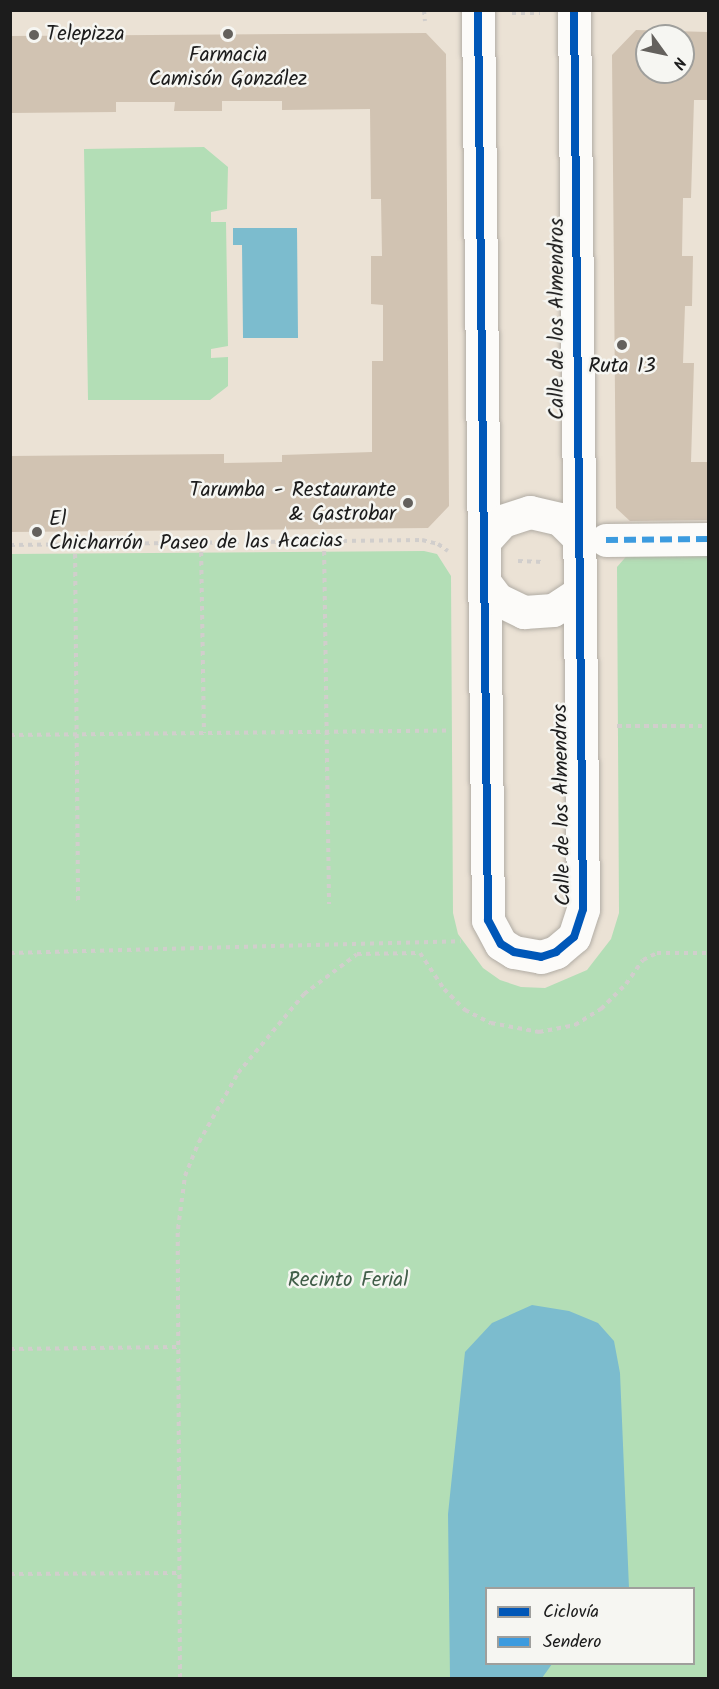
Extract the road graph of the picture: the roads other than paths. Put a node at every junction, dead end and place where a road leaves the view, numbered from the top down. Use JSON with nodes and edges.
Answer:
{"nodes":[{"id":1,"x":574,"y":11,"type":"edge"},
{"id":2,"x":478,"y":12,"type":"edge"},
{"id":3,"x":592,"y":538,"type":"junction"},
{"id":4,"x":708,"y":539,"type":"edge"},
{"id":5,"x":486,"y":561,"type":"junction"},
{"id":6,"x":578,"y":594,"type":"junction"}],
"edges":[{"from":1,"to":3,"type":"street","name":"Calle de los Almendros"},
{"from":2,"to":5,"type":"street","name":"Calle de los Almendros"},
{"from":3,"to":4,"type":"street"},
{"from":3,"to":5,"type":"street"},
{"from":3,"to":6,"type":"street","name":"Calle de los Almendros"},
{"from":5,"to":6,"type":"street"},
{"from":5,"to":6,"type":"street","name":"Calle de los Almendros"}]}
